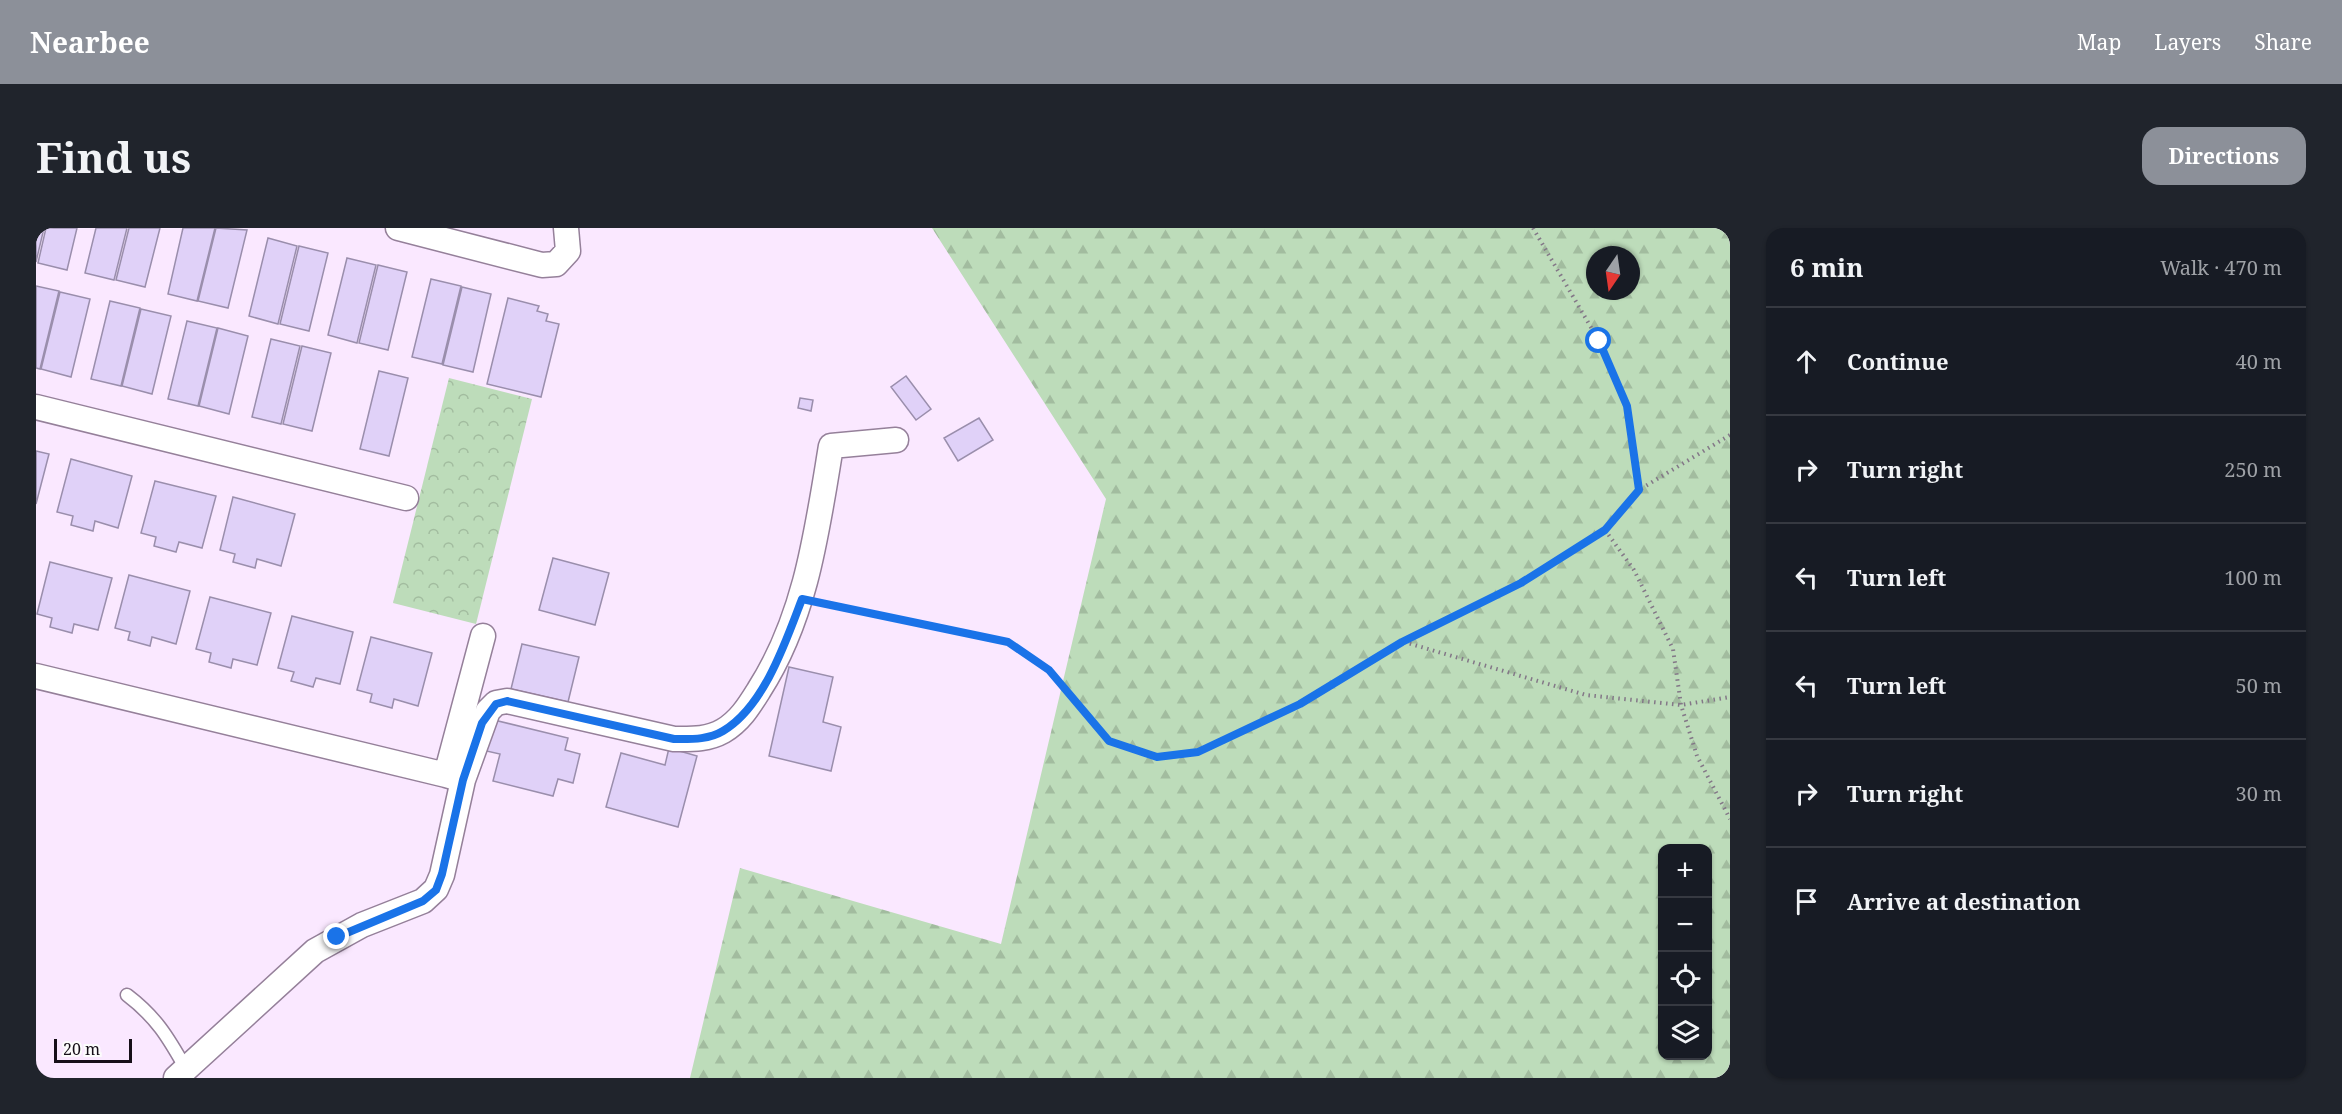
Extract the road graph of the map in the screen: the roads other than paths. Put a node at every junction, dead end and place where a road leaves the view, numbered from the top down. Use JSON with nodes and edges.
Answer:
{"nodes":[{"id":1,"x":398,"y":228,"type":"edge"},
{"id":2,"x":566,"y":228,"type":"edge"},
{"id":3,"x":36,"y":407,"type":"edge"},
{"id":4,"x":896,"y":440,"type":"dead end"},
{"id":5,"x":406,"y":498,"type":"dead end"},
{"id":6,"x":483,"y":636,"type":"dead end"},
{"id":7,"x":36,"y":676,"type":"edge"},
{"id":8,"x":454,"y":777,"type":"junction"},
{"id":9,"x":127,"y":995,"type":"dead end"},
{"id":10,"x":181,"y":1073,"type":"edge"}],
"edges":[{"from":1,"to":2,"type":"street"},
{"from":3,"to":5,"type":"street"},
{"from":4,"to":8,"type":"street"},
{"from":6,"to":8,"type":"street"},
{"from":7,"to":8,"type":"street"},
{"from":8,"to":10,"type":"street"},
{"from":9,"to":10,"type":"lane"}]}
